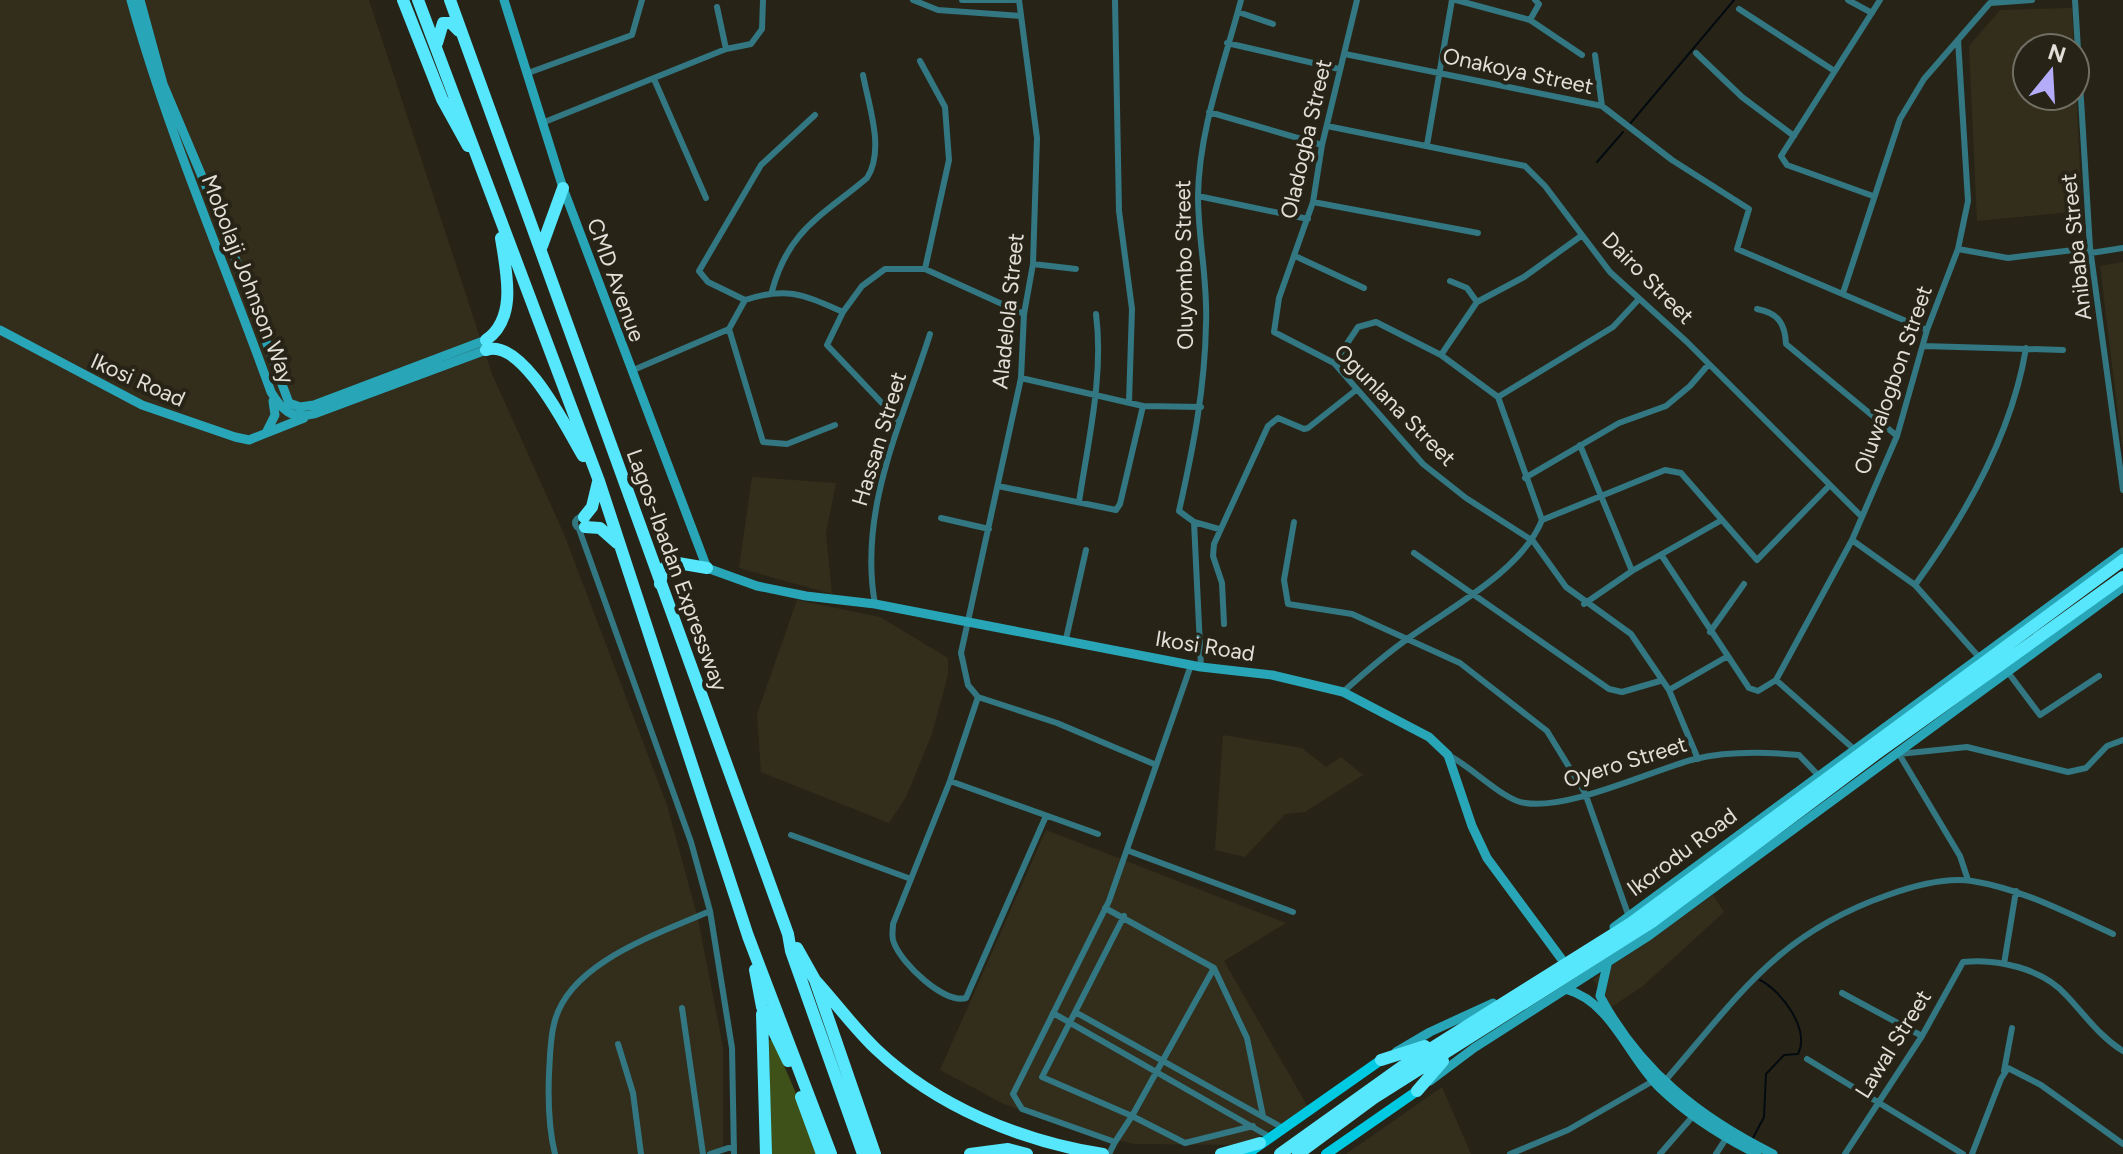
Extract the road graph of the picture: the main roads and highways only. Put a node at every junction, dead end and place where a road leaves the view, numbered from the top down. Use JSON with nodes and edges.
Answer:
{"nodes":[{"id":1,"x":403,"y":0,"type":"edge"},
{"id":2,"x":418,"y":0,"type":"edge"},
{"id":3,"x":450,"y":0,"type":"edge"},
{"id":4,"x":437,"y":43,"type":"junction"},
{"id":5,"x":466,"y":44,"type":"junction"},
{"id":6,"x":479,"y":159,"type":"junction"},
{"id":7,"x":563,"y":188,"type":"road end"},
{"id":8,"x":497,"y":211,"type":"junction"},
{"id":9,"x":542,"y":246,"type":"junction"},
{"id":10,"x":599,"y":481,"type":"junction"},
{"id":11,"x":619,"y":545,"type":"junction"},
{"id":12,"x":2123,"y":560,"type":"edge"},
{"id":13,"x":707,"y":568,"type":"road end"},
{"id":14,"x":2123,"y":577,"type":"edge"},
{"id":15,"x":660,"y":587,"type":"junction"},
{"id":16,"x":788,"y":934,"type":"junction"},
{"id":17,"x":748,"y":936,"type":"junction"},
{"id":18,"x":815,"y":980,"type":"junction"},
{"id":19,"x":762,"y":1007,"type":"junction"},
{"id":20,"x":1448,"y":1045,"type":"junction"},
{"id":21,"x":1381,"y":1060,"type":"joint"},
{"id":22,"x":1417,"y":1091,"type":"joint"},
{"id":23,"x":1265,"y":1140,"type":"junction"},
{"id":24,"x":766,"y":1154,"type":"edge"},
{"id":25,"x":822,"y":1154,"type":"edge"},
{"id":26,"x":831,"y":1154,"type":"edge"},
{"id":27,"x":863,"y":1154,"type":"edge"},
{"id":28,"x":875,"y":1154,"type":"edge"},
{"id":29,"x":970,"y":1154,"type":"edge"},
{"id":30,"x":1027,"y":1154,"type":"edge"},
{"id":31,"x":1103,"y":1154,"type":"edge"},
{"id":32,"x":1221,"y":1154,"type":"edge"},
{"id":33,"x":1247,"y":1154,"type":"edge"},
{"id":34,"x":1280,"y":1154,"type":"edge"},
{"id":35,"x":1298,"y":1154,"type":"edge"},
{"id":36,"x":1326,"y":1154,"type":"edge"}],
"edges":[{"from":1,"to":6,"type":"highway"},
{"from":2,"to":4,"type":"highway","name":"Lagos-Ibadan Expressway"},
{"from":3,"to":5,"type":"highway","name":"Lagos-Ibadan Expressway"},
{"from":4,"to":5,"type":"highway"},
{"from":4,"to":6,"type":"highway","name":"Lagos-Ibadan Expressway"},
{"from":5,"to":9,"type":"highway","name":"Lagos-Ibadan Expressway"},
{"from":6,"to":8,"type":"highway","name":"Lagos-Ibadan Expressway"},
{"from":7,"to":9,"type":"highway"},
{"from":8,"to":10,"type":"highway","name":"Lagos-Ibadan Expressway"},
{"from":8,"to":10,"type":"highway"},
{"from":9,"to":15,"type":"highway","name":"Lagos-Ibadan Expressway"},
{"from":10,"to":11,"type":"highway","name":"Lagos-Ibadan Expressway"},
{"from":10,"to":11,"type":"highway"},
{"from":11,"to":17,"type":"highway","name":"Lagos-Ibadan Expressway"},
{"from":12,"to":20,"type":"highway","name":"Ikorodu Road"},
{"from":13,"to":15,"type":"highway"},
{"from":14,"to":20,"type":"highway","name":"Ikorodu Road"},
{"from":15,"to":16,"type":"highway","name":"Lagos-Ibadan Expressway"},
{"from":16,"to":18,"type":"highway"},
{"from":16,"to":27,"type":"highway","name":"Lagos-Ibadan Expressway"},
{"from":17,"to":19,"type":"highway"},
{"from":17,"to":26,"type":"highway","name":"Lagos-Ibadan Expressway"},
{"from":18,"to":28,"type":"highway"},
{"from":18,"to":31,"type":"highway"},
{"from":19,"to":24,"type":"highway"},
{"from":19,"to":25,"type":"highway"},
{"from":20,"to":21,"type":"highway"},
{"from":20,"to":22,"type":"highway"},
{"from":20,"to":34,"type":"highway","name":"Ikorodu Road"},
{"from":20,"to":35,"type":"highway","name":"Ikorodu Road"},
{"from":21,"to":23,"type":"main road","name":"Ikorodu Road"},
{"from":22,"to":36,"type":"main road","name":"Ikorodu Road"},
{"from":23,"to":32,"type":"highway"},
{"from":23,"to":33,"type":"main road","name":"Ikorodu Road"},
{"from":29,"to":30,"type":"highway"}]}
